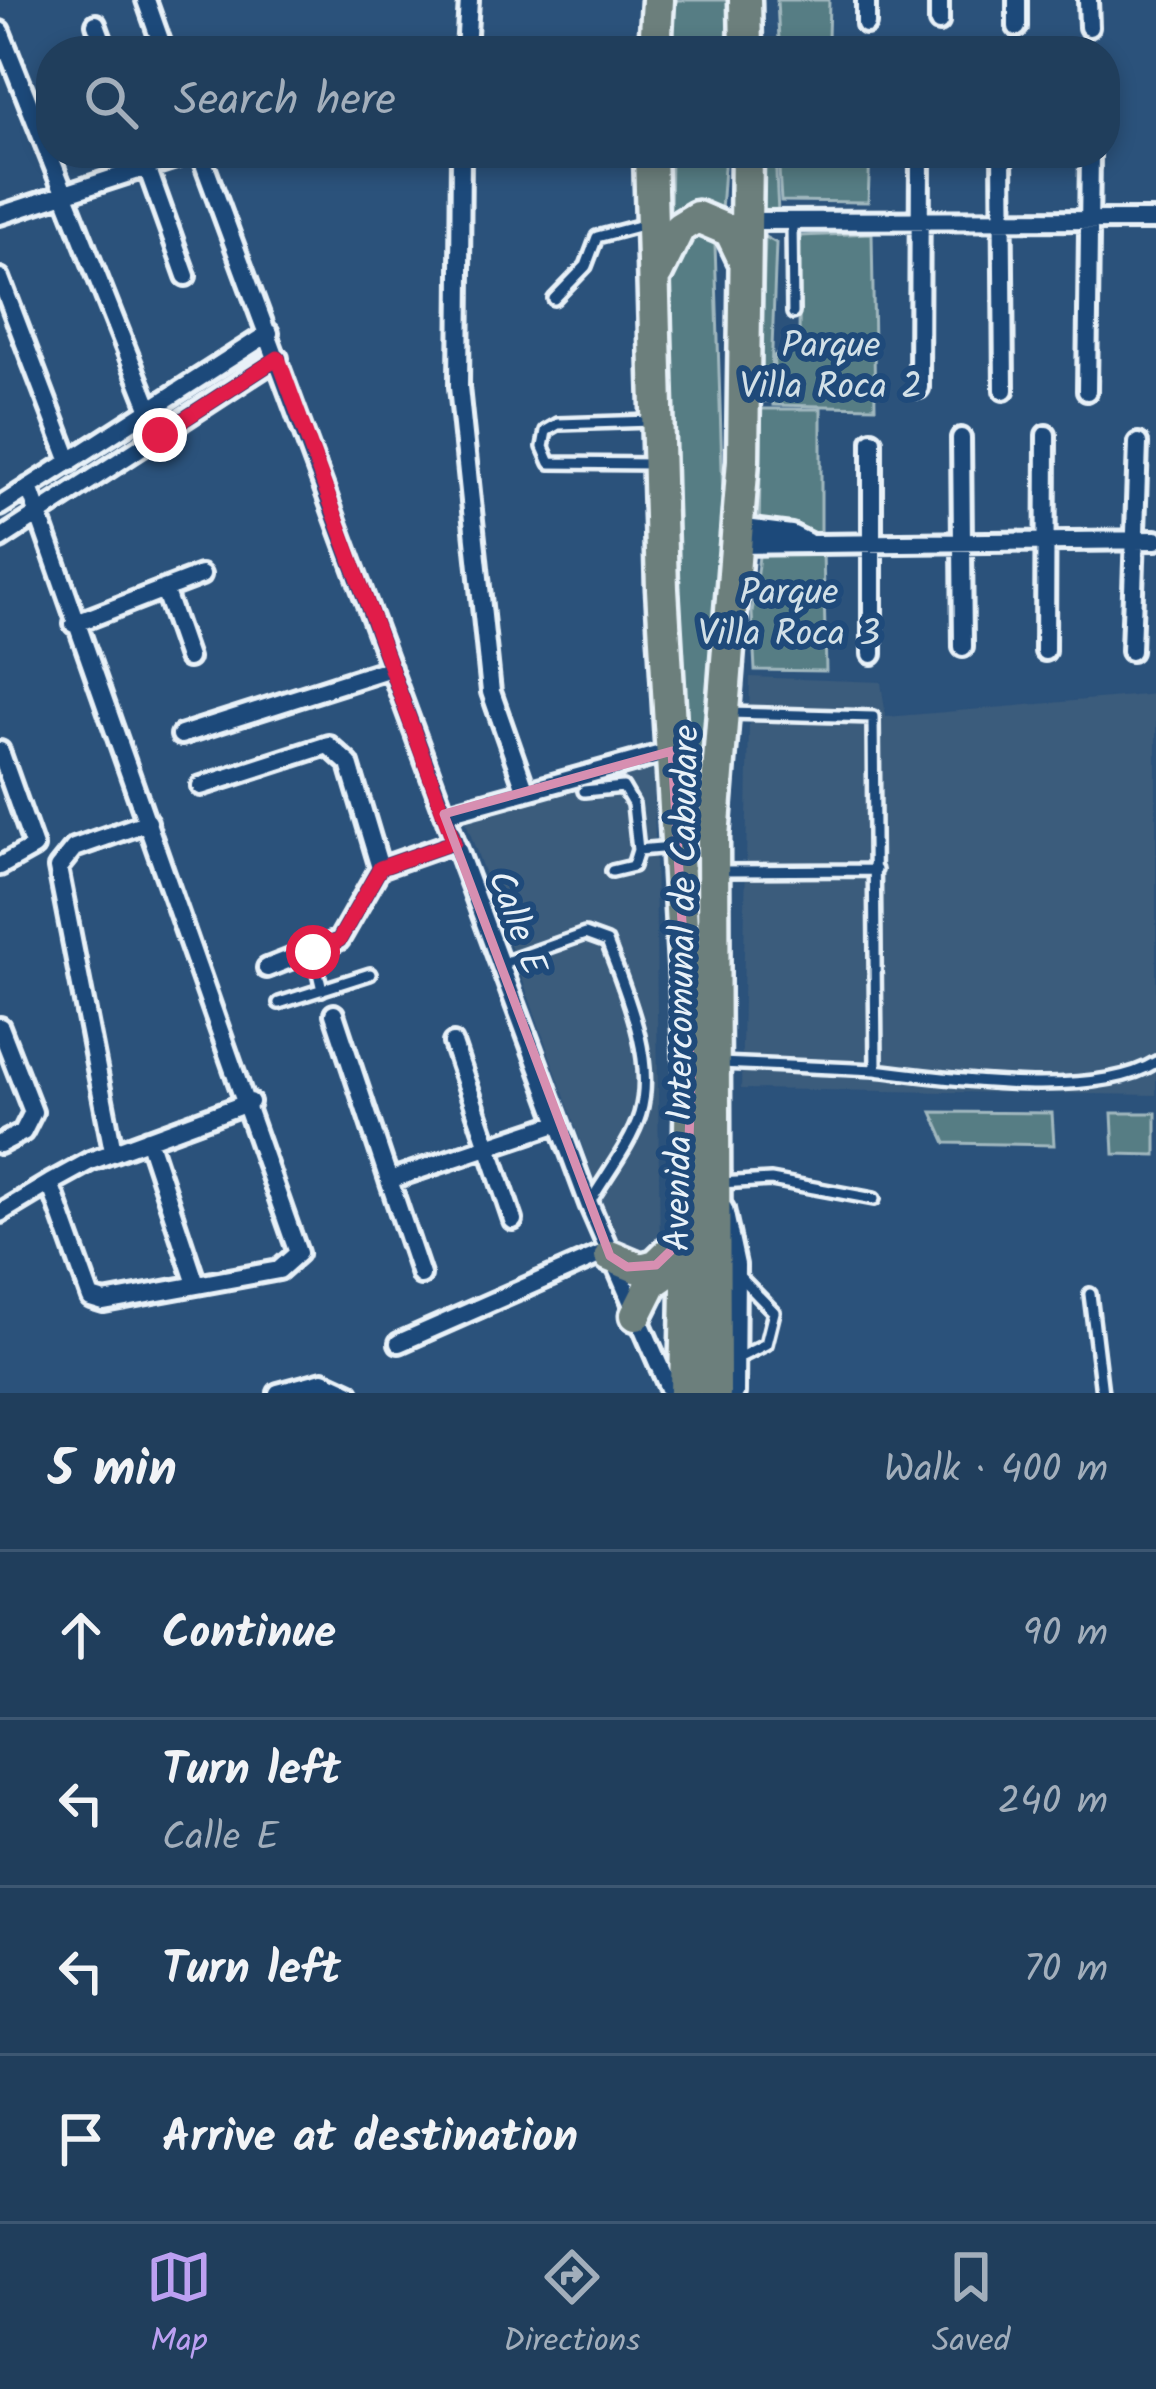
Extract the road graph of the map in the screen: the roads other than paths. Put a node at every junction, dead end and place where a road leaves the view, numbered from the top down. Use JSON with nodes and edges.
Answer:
{"nodes":[{"id":1,"x":146,"y":0,"type":"edge"},
{"id":2,"x":469,"y":0,"type":"edge"},
{"id":3,"x":658,"y":0,"type":"edge"},
{"id":4,"x":746,"y":0,"type":"edge"},
{"id":5,"x":866,"y":0,"type":"edge"},
{"id":6,"x":939,"y":0,"type":"edge"},
{"id":7,"x":1017,"y":0,"type":"edge"},
{"id":8,"x":1088,"y":0,"type":"edge"},
{"id":9,"x":940,"y":22,"type":"dead end"},
{"id":10,"x":96,"y":24,"type":"dead end"},
{"id":11,"x":866,"y":24,"type":"dead end"},
{"id":12,"x":1017,"y":27,"type":"dead end"},
{"id":13,"x":1089,"y":27,"type":"dead end"},
{"id":14,"x":0,"y":31,"type":"edge"},
{"id":15,"x":100,"y":36,"type":"edge"},
{"id":16,"x":159,"y":36,"type":"edge"},
{"id":17,"x":467,"y":36,"type":"edge"},
{"id":18,"x":656,"y":36,"type":"edge"},
{"id":19,"x":746,"y":36,"type":"edge"},
{"id":20,"x":36,"y":128,"type":"edge"},
{"id":21,"x":51,"y":168,"type":"edge"},
{"id":22,"x":124,"y":168,"type":"edge"},
{"id":23,"x":148,"y":168,"type":"edge"},
{"id":24,"x":201,"y":168,"type":"edge"},
{"id":25,"x":461,"y":168,"type":"edge"},
{"id":26,"x":650,"y":168,"type":"edge"},
{"id":27,"x":747,"y":168,"type":"edge"},
{"id":28,"x":920,"y":168,"type":"edge"},
{"id":29,"x":1002,"y":168,"type":"edge"},
{"id":30,"x":1090,"y":168,"type":"edge"},
{"id":31,"x":60,"y":193,"type":"junction"},
{"id":32,"x":0,"y":215,"type":"edge"},
{"id":33,"x":1003,"y":220,"type":"junction"},
{"id":34,"x":1089,"y":220,"type":"junction"},
{"id":35,"x":1156,"y":220,"type":"edge"},
{"id":36,"x":746,"y":221,"type":"junction"},
{"id":37,"x":792,"y":221,"type":"junction"},
{"id":38,"x":920,"y":221,"type":"junction"},
{"id":39,"x":651,"y":223,"type":"junction"},
{"id":40,"x":746,"y":264,"type":"junction"},
{"id":41,"x":186,"y":276,"type":"dead end"},
{"id":42,"x":0,"y":278,"type":"edge"},
{"id":43,"x":654,"y":279,"type":"junction"},
{"id":44,"x":554,"y":299,"type":"dead end"},
{"id":45,"x":793,"y":314,"type":"dead end"},
{"id":46,"x":269,"y":333,"type":"junction"},
{"id":47,"x":278,"y":358,"type":"junction"},
{"id":48,"x":919,"y":388,"type":"dead end"},
{"id":49,"x":1004,"y":390,"type":"dead end"},
{"id":50,"x":1087,"y":392,"type":"dead end"},
{"id":51,"x":150,"y":412,"type":"junction"},
{"id":52,"x":658,"y":421,"type":"junction"},
{"id":53,"x":160,"y":435,"type":"junction"},
{"id":54,"x":1046,"y":435,"type":"dead end"},
{"id":55,"x":961,"y":439,"type":"dead end"},
{"id":56,"x":872,"y":441,"type":"dead end"},
{"id":57,"x":1138,"y":442,"type":"dead end"},
{"id":58,"x":70,"y":462,"type":"junction"},
{"id":59,"x":659,"y":464,"type":"junction"},
{"id":60,"x":29,"y":487,"type":"junction"},
{"id":61,"x":0,"y":506,"type":"edge"},
{"id":62,"x":38,"y":515,"type":"junction"},
{"id":63,"x":736,"y":536,"type":"junction"},
{"id":64,"x":0,"y":539,"type":"edge"},
{"id":65,"x":1135,"y":541,"type":"junction"},
{"id":66,"x":1156,"y":541,"type":"edge"},
{"id":67,"x":962,"y":542,"type":"junction"},
{"id":68,"x":1045,"y":542,"type":"junction"},
{"id":69,"x":872,"y":544,"type":"junction"},
{"id":70,"x":201,"y":575,"type":"dead end"},
{"id":71,"x":164,"y":589,"type":"junction"},
{"id":72,"x":74,"y":624,"type":"junction"},
{"id":73,"x":963,"y":647,"type":"dead end"},
{"id":74,"x":1045,"y":651,"type":"dead end"},
{"id":75,"x":1131,"y":651,"type":"dead end"},
{"id":76,"x":872,"y":654,"type":"dead end"},
{"id":77,"x":188,"y":658,"type":"dead end"},
{"id":78,"x":391,"y":668,"type":"junction"},
{"id":79,"x":721,"y":713,"type":"junction"},
{"id":80,"x":182,"y":735,"type":"dead end"},
{"id":81,"x":0,"y":751,"type":"edge"},
{"id":82,"x":672,"y":751,"type":"junction"},
{"id":83,"x":200,"y":786,"type":"dead end"},
{"id":84,"x":525,"y":789,"type":"junction"},
{"id":85,"x":584,"y":791,"type":"dead end"},
{"id":86,"x":444,"y":814,"type":"junction"},
{"id":87,"x":148,"y":821,"type":"junction"},
{"id":88,"x":454,"y":842,"type":"junction"},
{"id":89,"x":677,"y":847,"type":"junction"},
{"id":90,"x":638,"y":850,"type":"junction"},
{"id":91,"x":0,"y":866,"type":"edge"},
{"id":92,"x":380,"y":868,"type":"junction"},
{"id":93,"x":876,"y":870,"type":"junction"},
{"id":94,"x":612,"y":872,"type":"dead end"},
{"id":95,"x":714,"y":872,"type":"junction"},
{"id":96,"x":313,"y":952,"type":"junction"},
{"id":97,"x":500,"y":964,"type":"junction"},
{"id":98,"x":268,"y":968,"type":"dead end"},
{"id":99,"x":370,"y":974,"type":"dead end"},
{"id":100,"x":322,"y":990,"type":"junction"},
{"id":101,"x":279,"y":1003,"type":"dead end"},
{"id":102,"x":334,"y":1014,"type":"dead end"},
{"id":103,"x":0,"y":1027,"type":"edge"},
{"id":104,"x":453,"y":1043,"type":"dead end"},
{"id":105,"x":1156,"y":1062,"type":"edge"},
{"id":106,"x":716,"y":1063,"type":"junction"},
{"id":107,"x":876,"y":1070,"type":"junction"},
{"id":108,"x":250,"y":1102,"type":"junction"},
{"id":109,"x":559,"y":1123,"type":"junction"},
{"id":110,"x":148,"y":1139,"type":"junction"},
{"id":111,"x":0,"y":1144,"type":"edge"},
{"id":112,"x":487,"y":1147,"type":"junction"},
{"id":113,"x":113,"y":1151,"type":"junction"},
{"id":114,"x":389,"y":1180,"type":"junction"},
{"id":115,"x":717,"y":1181,"type":"junction"},
{"id":116,"x":50,"y":1183,"type":"junction"},
{"id":117,"x":874,"y":1199,"type":"dead end"},
{"id":118,"x":589,"y":1204,"type":"junction"},
{"id":119,"x":0,"y":1213,"type":"edge"},
{"id":120,"x":513,"y":1220,"type":"dead end"},
{"id":121,"x":686,"y":1248,"type":"junction"},
{"id":122,"x":609,"y":1254,"type":"junction"},
{"id":123,"x":736,"y":1273,"type":"junction"},
{"id":124,"x":421,"y":1274,"type":"dead end"},
{"id":125,"x":196,"y":1284,"type":"junction"},
{"id":126,"x":1090,"y":1294,"type":"dead end"},
{"id":127,"x":636,"y":1315,"type":"junction"},
{"id":128,"x":399,"y":1342,"type":"dead end"},
{"id":129,"x":736,"y":1359,"type":"junction"},
{"id":130,"x":278,"y":1393,"type":"edge"},
{"id":131,"x":349,"y":1393,"type":"edge"},
{"id":132,"x":671,"y":1393,"type":"edge"},
{"id":133,"x":685,"y":1393,"type":"edge"},
{"id":134,"x":715,"y":1393,"type":"edge"},
{"id":135,"x":736,"y":1393,"type":"edge"},
{"id":136,"x":1102,"y":1393,"type":"edge"}],
"edges":[{"from":1,"to":16,"type":"street"},
{"from":2,"to":17,"type":"street"},
{"from":3,"to":18,"type":"highway"},
{"from":4,"to":19,"type":"highway"},
{"from":5,"to":11,"type":"street"},
{"from":6,"to":9,"type":"street"},
{"from":7,"to":12,"type":"street"},
{"from":8,"to":13,"type":"street"},
{"from":10,"to":15,"type":"street"},
{"from":14,"to":20,"type":"street"},
{"from":21,"to":31,"type":"street"},
{"from":22,"to":31,"type":"street"},
{"from":23,"to":41,"type":"street"},
{"from":24,"to":46,"type":"street","name":"Calle E"},
{"from":25,"to":84,"type":"street"},
{"from":26,"to":39,"type":"highway","name":"Avenida Intercomunal de Cabudare"},
{"from":27,"to":36,"type":"highway","name":"Avenida Intercomunal de Cabudare"},
{"from":28,"to":38,"type":"street"},
{"from":29,"to":33,"type":"street"},
{"from":30,"to":34,"type":"street"},
{"from":31,"to":32,"type":"street"},
{"from":31,"to":51,"type":"street"},
{"from":33,"to":34,"type":"street"},
{"from":33,"to":38,"type":"street"},
{"from":33,"to":49,"type":"street"},
{"from":34,"to":35,"type":"street"},
{"from":34,"to":50,"type":"street"},
{"from":36,"to":37,"type":"street"},
{"from":36,"to":40,"type":"highway","name":"Avenida Intercomunal de Cabudare"},
{"from":37,"to":38,"type":"street"},
{"from":37,"to":45,"type":"lane"},
{"from":38,"to":48,"type":"street"},
{"from":39,"to":43,"type":"highway","name":"Avenida Intercomunal de Cabudare"},
{"from":39,"to":44,"type":"lane"},
{"from":40,"to":43,"type":"highway"},
{"from":40,"to":63,"type":"highway","name":"Avenida Intercomunal de Cabudare"},
{"from":42,"to":58,"type":"street"},
{"from":43,"to":52,"type":"highway","name":"Avenida Intercomunal de Cabudare"},
{"from":46,"to":47,"type":"street","name":"Calle E"},
{"from":46,"to":51,"type":"street"},
{"from":47,"to":53,"type":"street"},
{"from":47,"to":78,"type":"street","name":"Calle E"},
{"from":51,"to":53,"type":"street"},
{"from":51,"to":58,"type":"street"},
{"from":52,"to":59,"type":"highway","name":"Avenida Intercomunal de Cabudare"},
{"from":52,"to":59,"type":"lane"},
{"from":53,"to":62,"type":"street"},
{"from":54,"to":68,"type":"street"},
{"from":55,"to":67,"type":"street"},
{"from":56,"to":69,"type":"street"},
{"from":57,"to":65,"type":"street"},
{"from":58,"to":60,"type":"street"},
{"from":59,"to":82,"type":"highway","name":"Avenida Intercomunal de Cabudare"},
{"from":60,"to":61,"type":"street"},
{"from":60,"to":62,"type":"street"},
{"from":62,"to":64,"type":"street"},
{"from":62,"to":72,"type":"street"},
{"from":63,"to":69,"type":"street"},
{"from":63,"to":79,"type":"highway","name":"Avenida Intercomunal de Cabudare"},
{"from":65,"to":66,"type":"street"},
{"from":65,"to":68,"type":"street"},
{"from":65,"to":75,"type":"street"},
{"from":67,"to":68,"type":"street"},
{"from":67,"to":69,"type":"street"},
{"from":67,"to":73,"type":"street"},
{"from":68,"to":74,"type":"street"},
{"from":69,"to":76,"type":"street"},
{"from":70,"to":71,"type":"street"},
{"from":71,"to":72,"type":"street"},
{"from":71,"to":77,"type":"street"},
{"from":72,"to":87,"type":"street"},
{"from":78,"to":80,"type":"street"},
{"from":78,"to":86,"type":"street","name":"Calle E"},
{"from":79,"to":93,"type":"lane"},
{"from":79,"to":95,"type":"highway","name":"Avenida Intercomunal de Cabudare"},
{"from":81,"to":91,"type":"street"},
{"from":82,"to":84,"type":"street"},
{"from":82,"to":89,"type":"highway","name":"Avenida Intercomunal de Cabudare"},
{"from":83,"to":92,"type":"street"},
{"from":84,"to":86,"type":"street"},
{"from":85,"to":90,"type":"lane"},
{"from":86,"to":88,"type":"street","name":"Calle E"},
{"from":87,"to":108,"type":"street"},
{"from":87,"to":113,"type":"street"},
{"from":88,"to":92,"type":"street"},
{"from":88,"to":97,"type":"street","name":"Calle E"},
{"from":89,"to":90,"type":"lane"},
{"from":89,"to":121,"type":"highway","name":"Avenida Intercomunal de Cabudare"},
{"from":90,"to":94,"type":"lane"},
{"from":92,"to":96,"type":"street"},
{"from":93,"to":95,"type":"lane"},
{"from":93,"to":107,"type":"lane"},
{"from":95,"to":106,"type":"highway","name":"Avenida Intercomunal de Cabudare"},
{"from":96,"to":98,"type":"street"},
{"from":96,"to":100,"type":"lane"},
{"from":97,"to":109,"type":"street","name":"Calle E"},
{"from":97,"to":118,"type":"lane"},
{"from":99,"to":100,"type":"lane"},
{"from":100,"to":101,"type":"lane"},
{"from":102,"to":114,"type":"street"},
{"from":103,"to":111,"type":"street"},
{"from":104,"to":112,"type":"street"},
{"from":105,"to":107,"type":"lane"},
{"from":106,"to":107,"type":"lane"},
{"from":106,"to":115,"type":"highway","name":"Avenida Intercomunal de Cabudare"},
{"from":108,"to":110,"type":"street"},
{"from":108,"to":125,"type":"street"},
{"from":109,"to":112,"type":"street"},
{"from":109,"to":118,"type":"street","name":"Calle E"},
{"from":110,"to":113,"type":"street"},
{"from":110,"to":125,"type":"street"},
{"from":112,"to":114,"type":"street"},
{"from":112,"to":120,"type":"street"},
{"from":113,"to":116,"type":"street"},
{"from":114,"to":124,"type":"street"},
{"from":115,"to":117,"type":"lane"},
{"from":115,"to":123,"type":"street"},
{"from":115,"to":134,"type":"highway","name":"Avenida Intercomunal de Cabudare"},
{"from":116,"to":119,"type":"street"},
{"from":116,"to":125,"type":"street"},
{"from":118,"to":122,"type":"street","name":"Calle E"},
{"from":121,"to":122,"type":"highway"},
{"from":121,"to":127,"type":"highway"},
{"from":121,"to":133,"type":"highway","name":"Avenida Intercomunal de Cabudare"},
{"from":122,"to":127,"type":"street","name":"Calle E"},
{"from":122,"to":128,"type":"street"},
{"from":123,"to":129,"type":"street"},
{"from":123,"to":129,"type":"lane"},
{"from":126,"to":136,"type":"lane"},
{"from":127,"to":132,"type":"street","name":"Calle E"},
{"from":129,"to":135,"type":"street"},
{"from":130,"to":131,"type":"street"}]}
